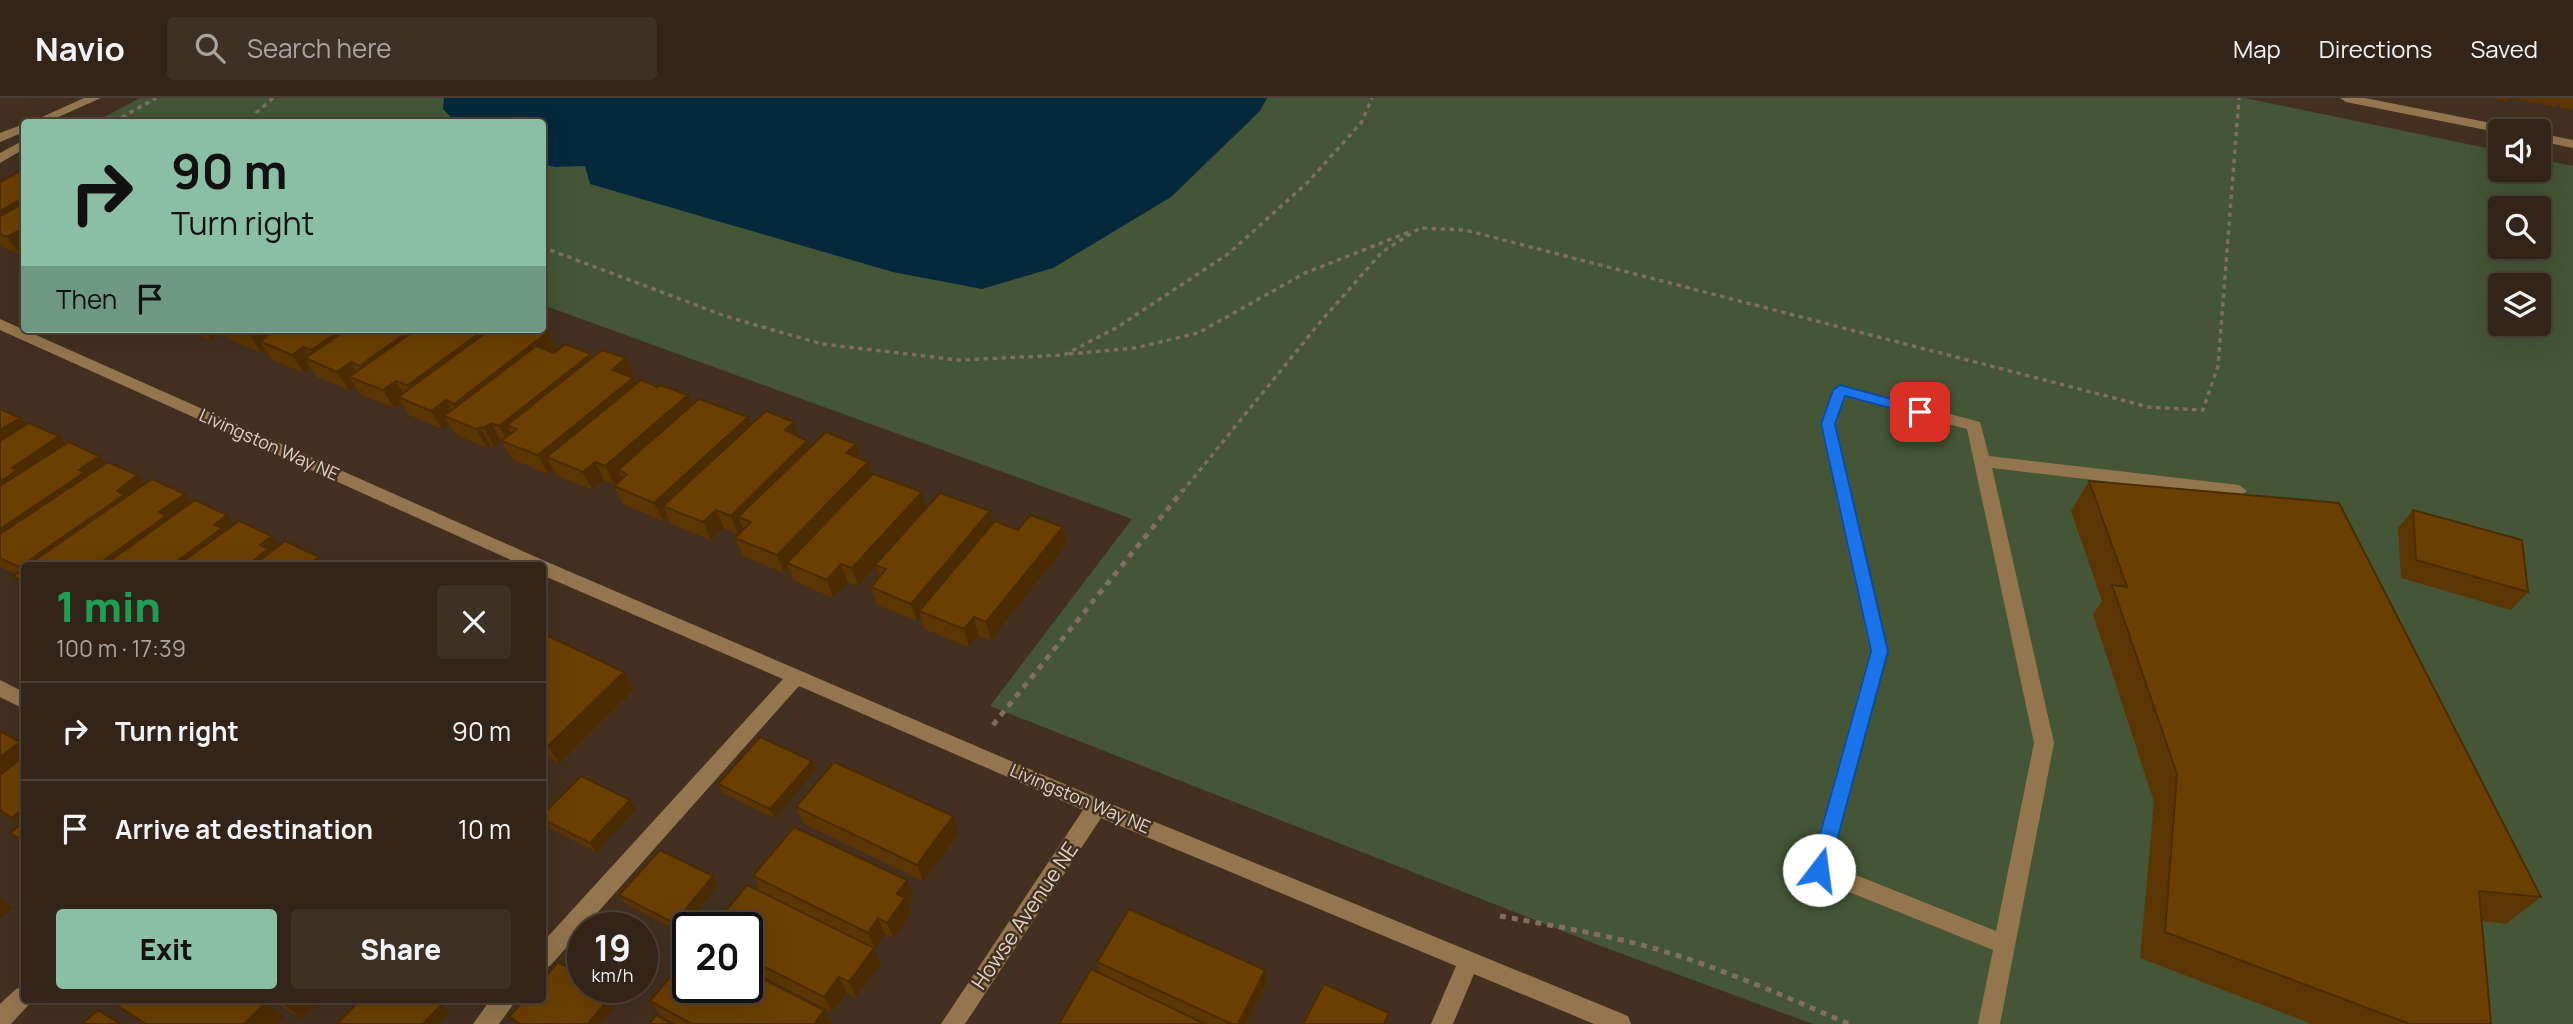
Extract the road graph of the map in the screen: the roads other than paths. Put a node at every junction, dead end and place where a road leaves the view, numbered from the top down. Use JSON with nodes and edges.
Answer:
{"nodes":[{"id":1,"x":95,"y":98,"type":"edge"},
{"id":2,"x":102,"y":98,"type":"edge"},
{"id":3,"x":2346,"y":98,"type":"edge"},
{"id":4,"x":44,"y":119,"type":"edge"},
{"id":5,"x":65,"y":119,"type":"edge"},
{"id":6,"x":2488,"y":126,"type":"edge"},
{"id":7,"x":21,"y":129,"type":"edge"},
{"id":8,"x":0,"y":138,"type":"edge"},
{"id":9,"x":2551,"y":139,"type":"edge"},
{"id":10,"x":2573,"y":144,"type":"edge"},
{"id":11,"x":21,"y":146,"type":"edge"},
{"id":12,"x":0,"y":159,"type":"edge"},
{"id":13,"x":2,"y":326,"type":"edge"},
{"id":14,"x":1982,"y":461,"type":"junction"},
{"id":15,"x":2239,"y":491,"type":"edge"},
{"id":16,"x":527,"y":562,"type":"edge"},
{"id":17,"x":546,"y":570,"type":"edge"},
{"id":18,"x":796,"y":677,"type":"junction"},
{"id":19,"x":0,"y":688,"type":"edge"},
{"id":20,"x":21,"y":699,"type":"edge"},
{"id":21,"x":1097,"y":807,"type":"junction"},
{"id":22,"x":2006,"y":945,"type":"junction"},
{"id":23,"x":546,"y":955,"type":"edge"},
{"id":24,"x":1469,"y":961,"type":"junction"},
{"id":25,"x":21,"y":1001,"type":"edge"},
{"id":26,"x":502,"y":1003,"type":"edge"},
{"id":27,"x":0,"y":1019,"type":"edge"},
{"id":28,"x":484,"y":1024,"type":"edge"},
{"id":29,"x":952,"y":1024,"type":"edge"},
{"id":30,"x":1442,"y":1024,"type":"edge"},
{"id":31,"x":1620,"y":1024,"type":"edge"},
{"id":32,"x":1989,"y":1024,"type":"edge"}],
"edges":[{"from":1,"to":4,"type":"street"},
{"from":2,"to":5,"type":"street"},
{"from":3,"to":6,"type":"street"},
{"from":7,"to":8,"type":"street"},
{"from":9,"to":10,"type":"street"},
{"from":11,"to":12,"type":"street"},
{"from":13,"to":16,"type":"street","name":"Livingston Way NE"},
{"from":14,"to":15,"type":"street"},
{"from":14,"to":22,"type":"street"},
{"from":14,"to":22,"type":"street"},
{"from":17,"to":18,"type":"street","name":"Livingston Way NE"},
{"from":18,"to":21,"type":"street","name":"Livingston Way NE"},
{"from":18,"to":23,"type":"street"},
{"from":19,"to":20,"type":"street"},
{"from":21,"to":24,"type":"street","name":"Livingston Way NE"},
{"from":21,"to":29,"type":"street","name":"Howse Avenue NE"},
{"from":22,"to":32,"type":"street"},
{"from":24,"to":30,"type":"street"},
{"from":24,"to":31,"type":"street","name":"Livingston Way NE"},
{"from":25,"to":27,"type":"street"},
{"from":26,"to":28,"type":"street"}]}
